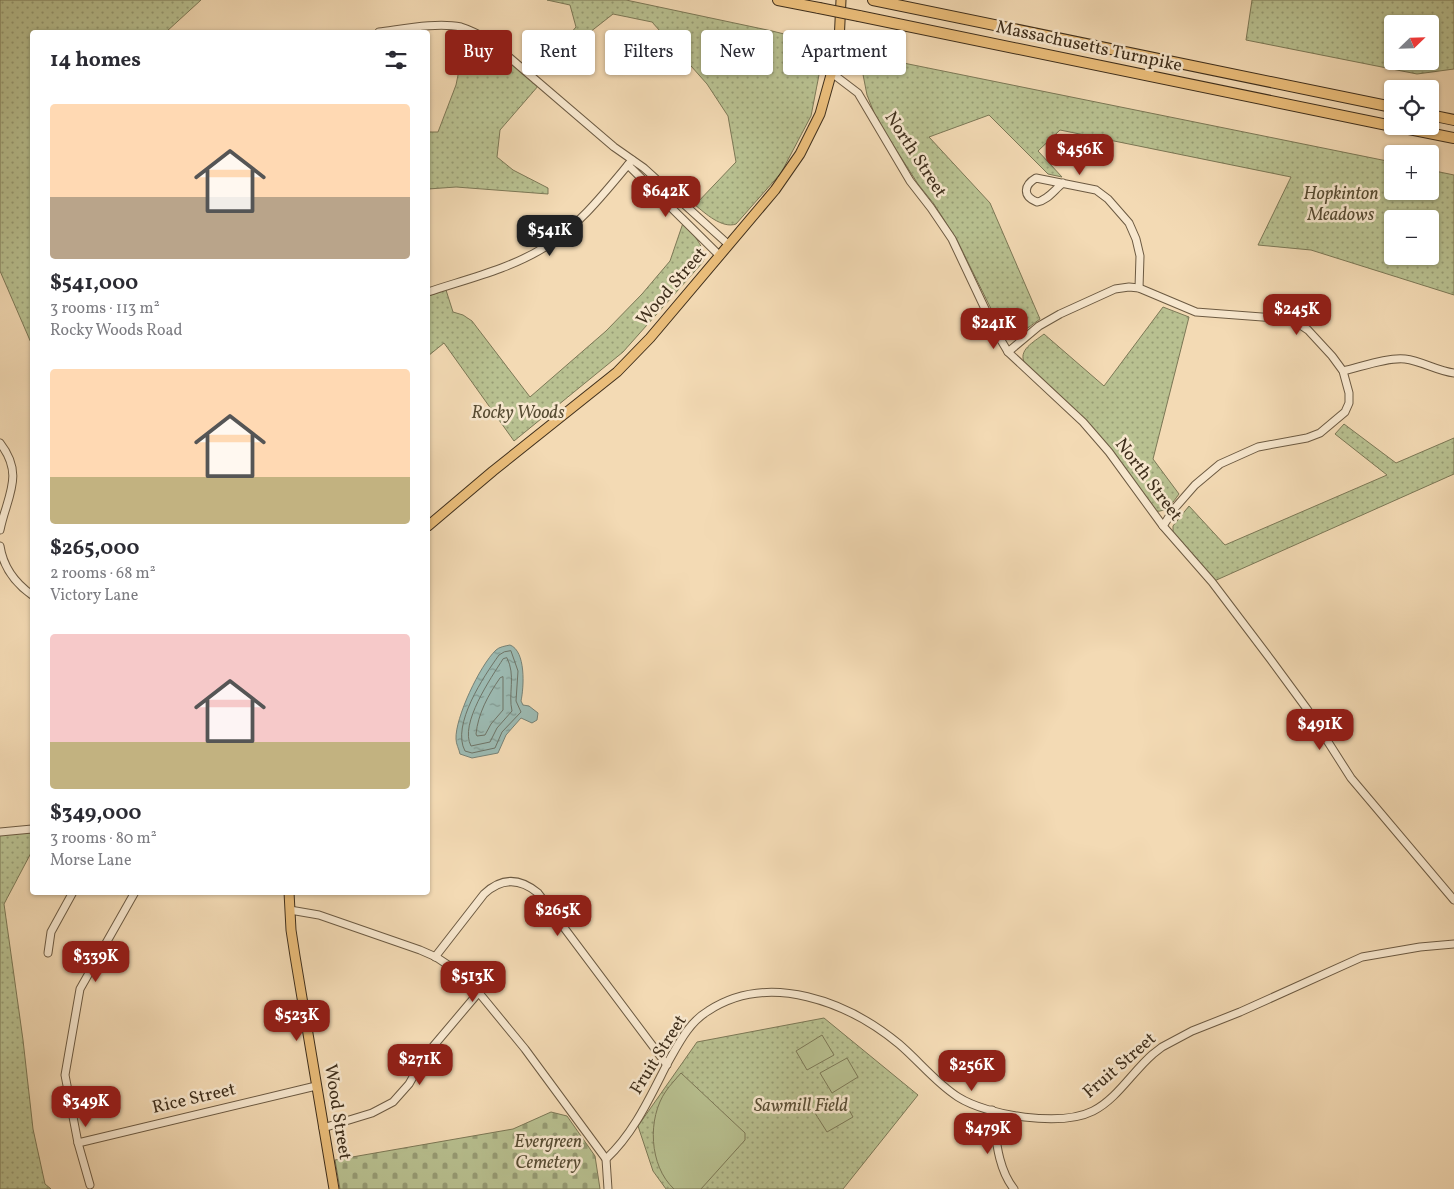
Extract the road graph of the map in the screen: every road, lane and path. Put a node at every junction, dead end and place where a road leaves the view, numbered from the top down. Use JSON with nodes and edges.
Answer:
{"nodes":[{"id":1,"x":778,"y":0,"type":"edge"},
{"id":2,"x":841,"y":0,"type":"edge"},
{"id":3,"x":873,"y":0,"type":"edge"},
{"id":4,"x":399,"y":30,"type":"edge"},
{"id":5,"x":840,"y":30,"type":"edge"},
{"id":6,"x":833,"y":75,"type":"edge"},
{"id":7,"x":834,"y":75,"type":"edge"},
{"id":8,"x":1384,"y":105,"type":"edge"},
{"id":9,"x":1439,"y":117,"type":"edge"},
{"id":10,"x":1454,"y":120,"type":"edge"},
{"id":11,"x":1384,"y":124,"type":"edge"},
{"id":12,"x":1439,"y":135,"type":"edge"},
{"id":13,"x":1454,"y":138,"type":"edge"},
{"id":14,"x":630,"y":163,"type":"junction"},
{"id":15,"x":1063,"y":184,"type":"junction"},
{"id":16,"x":730,"y":245,"type":"junction"},
{"id":17,"x":720,"y":256,"type":"junction"},
{"id":18,"x":1139,"y":288,"type":"junction"},
{"id":19,"x":430,"y":291,"type":"edge"},
{"id":20,"x":1008,"y":352,"type":"junction"},
{"id":21,"x":1343,"y":371,"type":"junction"},
{"id":22,"x":1454,"y":373,"type":"edge"},
{"id":23,"x":0,"y":443,"type":"edge"},
{"id":24,"x":430,"y":524,"type":"edge"},
{"id":25,"x":1162,"y":526,"type":"junction"},
{"id":26,"x":0,"y":530,"type":"edge"},
{"id":27,"x":0,"y":546,"type":"edge"},
{"id":28,"x":30,"y":593,"type":"edge"},
{"id":29,"x":30,"y":829,"type":"edge"},
{"id":30,"x":0,"y":832,"type":"edge"},
{"id":31,"x":72,"y":895,"type":"edge"},
{"id":32,"x":133,"y":895,"type":"edge"},
{"id":33,"x":289,"y":895,"type":"edge"},
{"id":34,"x":1454,"y":900,"type":"edge"},
{"id":35,"x":290,"y":910,"type":"junction"},
{"id":36,"x":1454,"y":944,"type":"edge"},
{"id":37,"x":48,"y":952,"type":"dead end"},
{"id":38,"x":435,"y":957,"type":"junction"},
{"id":39,"x":479,"y":992,"type":"junction"},
{"id":40,"x":667,"y":1065,"type":"junction"},
{"id":41,"x":316,"y":1086,"type":"junction"},
{"id":42,"x":992,"y":1110,"type":"junction"},
{"id":43,"x":323,"y":1128,"type":"junction"},
{"id":44,"x":78,"y":1143,"type":"junction"},
{"id":45,"x":606,"y":1159,"type":"junction"},
{"id":46,"x":90,"y":1185,"type":"dead end"},
{"id":47,"x":334,"y":1189,"type":"edge"},
{"id":48,"x":608,"y":1189,"type":"edge"},
{"id":49,"x":1014,"y":1189,"type":"edge"}],
"edges":[{"from":1,"to":11,"type":"highway","name":"Massachusetts Turnpike","bridge":true},
{"from":2,"to":5,"type":"main road","name":"Wood Street"},
{"from":3,"to":8,"type":"highway","name":"Massachusetts Turnpike"},
{"from":4,"to":14,"type":"street"},
{"from":6,"to":16,"type":"main road","name":"Wood Street"},
{"from":7,"to":20,"type":"street","name":"North Street"},
{"from":9,"to":10,"type":"highway"},
{"from":12,"to":13,"type":"highway","name":"Massachusetts Turnpike"},
{"from":14,"to":16,"type":"street"},
{"from":14,"to":17,"type":"street"},
{"from":14,"to":19,"type":"street"},
{"from":15,"to":15,"type":"street"},
{"from":15,"to":18,"type":"street"},
{"from":16,"to":17,"type":"main road","name":"Wood Street"},
{"from":17,"to":24,"type":"main road","name":"Wood Street"},
{"from":18,"to":20,"type":"street"},
{"from":18,"to":21,"type":"street"},
{"from":20,"to":25,"type":"street","name":"North Street"},
{"from":21,"to":22,"type":"street"},
{"from":21,"to":25,"type":"street"},
{"from":23,"to":26,"type":"street"},
{"from":25,"to":34,"type":"street","name":"North Street"},
{"from":27,"to":28,"type":"street"},
{"from":29,"to":30,"type":"street"},
{"from":31,"to":37,"type":"street"},
{"from":32,"to":44,"type":"street"},
{"from":33,"to":35,"type":"main road","name":"Wood Street"},
{"from":35,"to":38,"type":"street"},
{"from":35,"to":41,"type":"main road","name":"Wood Street"},
{"from":36,"to":42,"type":"street","name":"Fruit Street"},
{"from":38,"to":39,"type":"street"},
{"from":38,"to":40,"type":"street"},
{"from":39,"to":43,"type":"street"},
{"from":39,"to":45,"type":"street"},
{"from":40,"to":42,"type":"street","name":"Fruit Street"},
{"from":40,"to":45,"type":"street","name":"Fruit Street"},
{"from":41,"to":43,"type":"main road","name":"Wood Street"},
{"from":41,"to":44,"type":"street","name":"Rice Street"},
{"from":42,"to":49,"type":"street"},
{"from":43,"to":47,"type":"main road","name":"Wood Street"},
{"from":44,"to":46,"type":"street"},
{"from":45,"to":48,"type":"street"}]}
